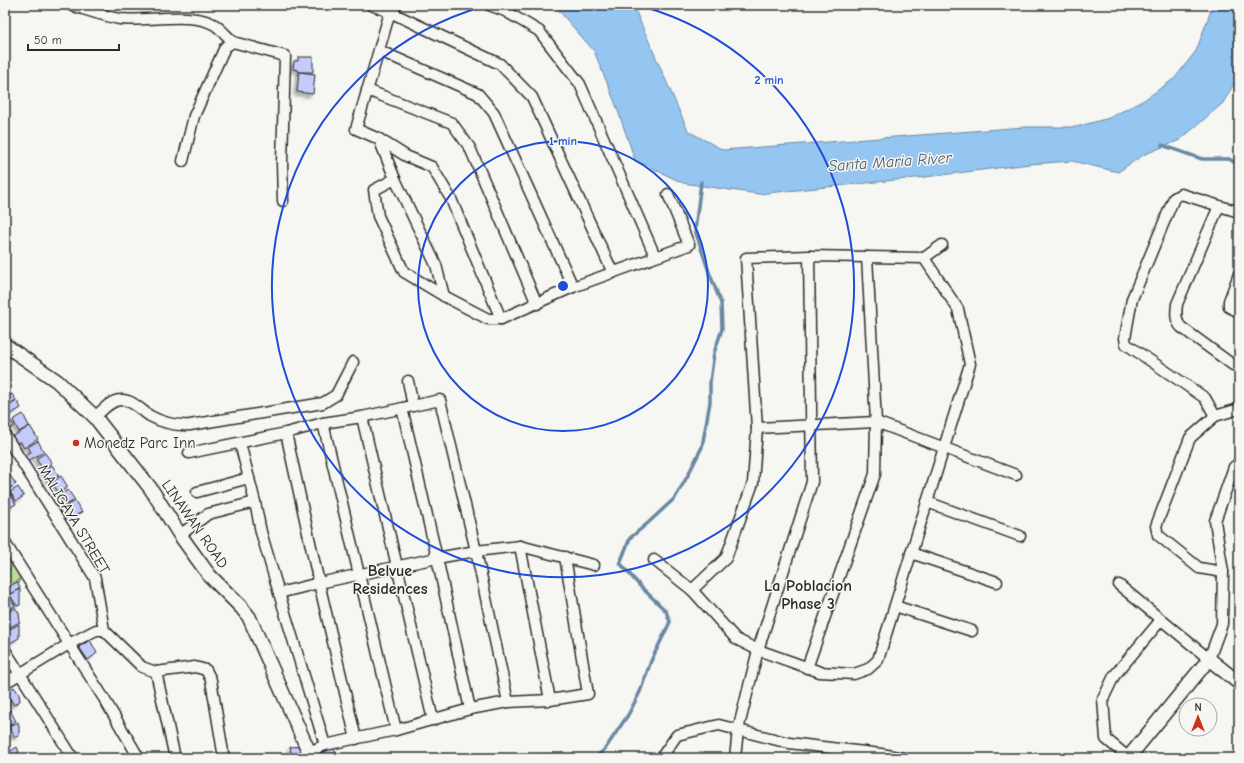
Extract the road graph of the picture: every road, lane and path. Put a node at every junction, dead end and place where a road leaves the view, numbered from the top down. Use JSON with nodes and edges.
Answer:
{"nodes":[{"id":1,"x":70,"y":5,"type":"edge"},
{"id":2,"x":371,"y":5,"type":"edge"},
{"id":3,"x":489,"y":5,"type":"edge"},
{"id":4,"x":394,"y":8,"type":"edge"},
{"id":5,"x":233,"y":42,"type":"junction"},
{"id":6,"x":380,"y":51,"type":"junction"},
{"id":7,"x":367,"y":90,"type":"junction"},
{"id":8,"x":379,"y":139,"type":"junction"},
{"id":9,"x":183,"y":161,"type":"dead end"},
{"id":10,"x":395,"y":179,"type":"junction"},
{"id":11,"x":668,"y":194,"type":"dead end"},
{"id":12,"x":283,"y":200,"type":"dead end"},
{"id":13,"x":1219,"y":206,"type":"junction"},
{"id":14,"x":1239,"y":212,"type":"edge"},
{"id":15,"x":942,"y":244,"type":"dead end"},
{"id":16,"x":654,"y":256,"type":"junction"},
{"id":17,"x":809,"y":256,"type":"junction"},
{"id":18,"x":868,"y":257,"type":"junction"},
{"id":19,"x":924,"y":258,"type":"junction"},
{"id":20,"x":613,"y":273,"type":"junction"},
{"id":21,"x":1239,"y":274,"type":"edge"},
{"id":22,"x":573,"y":287,"type":"junction"},
{"id":23,"x":444,"y":296,"type":"junction"},
{"id":24,"x":537,"y":304,"type":"junction"},
{"id":25,"x":1239,"y":312,"type":"edge"},
{"id":26,"x":501,"y":319,"type":"junction"},
{"id":27,"x":5,"y":345,"type":"edge"},
{"id":28,"x":353,"y":362,"type":"dead end"},
{"id":29,"x":1239,"y":363,"type":"edge"},
{"id":30,"x":408,"y":381,"type":"dead end"},
{"id":31,"x":414,"y":406,"type":"junction"},
{"id":32,"x":402,"y":408,"type":"junction"},
{"id":33,"x":1239,"y":409,"type":"edge"},
{"id":34,"x":1215,"y":416,"type":"junction"},
{"id":35,"x":95,"y":417,"type":"junction"},
{"id":36,"x":362,"y":417,"type":"junction"},
{"id":37,"x":876,"y":422,"type":"junction"},
{"id":38,"x":322,"y":423,"type":"junction"},
{"id":39,"x":812,"y":426,"type":"junction"},
{"id":40,"x":757,"y":428,"type":"junction"},
{"id":41,"x":286,"y":433,"type":"junction"},
{"id":42,"x":5,"y":435,"type":"edge"},
{"id":43,"x":240,"y":442,"type":"junction"},
{"id":44,"x":944,"y":448,"type":"junction"},
{"id":45,"x":189,"y":453,"type":"dead end"},
{"id":46,"x":1239,"y":463,"type":"edge"},
{"id":47,"x":1016,"y":475,"type":"dead end"},
{"id":48,"x":249,"y":478,"type":"junction"},
{"id":49,"x":197,"y":492,"type":"dead end"},
{"id":50,"x":256,"y":502,"type":"junction"},
{"id":51,"x":927,"y":502,"type":"junction"},
{"id":52,"x":180,"y":535,"type":"junction"},
{"id":53,"x":1020,"y":536,"type":"dead end"},
{"id":54,"x":5,"y":543,"type":"edge"},
{"id":55,"x":520,"y":546,"type":"junction"},
{"id":56,"x":476,"y":551,"type":"junction"},
{"id":57,"x":911,"y":553,"type":"junction"},
{"id":58,"x":565,"y":557,"type":"junction"},
{"id":59,"x":437,"y":558,"type":"junction"},
{"id":60,"x":654,"y":560,"type":"dead end"},
{"id":61,"x":594,"y":564,"type":"dead end"},
{"id":62,"x":397,"y":567,"type":"junction"},
{"id":63,"x":1223,"y":572,"type":"junction"},
{"id":64,"x":359,"y":575,"type":"junction"},
{"id":65,"x":997,"y":582,"type":"dead end"},
{"id":66,"x":319,"y":583,"type":"junction"},
{"id":67,"x":1119,"y":585,"type":"dead end"},
{"id":68,"x":692,"y":590,"type":"junction"},
{"id":69,"x":278,"y":593,"type":"junction"},
{"id":70,"x":895,"y":606,"type":"junction"},
{"id":71,"x":1161,"y":620,"type":"junction"},
{"id":72,"x":104,"y":630,"type":"junction"},
{"id":73,"x":972,"y":631,"type":"dead end"},
{"id":74,"x":69,"y":644,"type":"junction"},
{"id":75,"x":5,"y":650,"type":"edge"},
{"id":76,"x":758,"y":650,"type":"junction"},
{"id":77,"x":1209,"y":659,"type":"junction"},
{"id":78,"x":807,"y":668,"type":"junction"},
{"id":79,"x":156,"y":672,"type":"junction"},
{"id":80,"x":20,"y":674,"type":"junction"},
{"id":81,"x":5,"y":683,"type":"edge"},
{"id":82,"x":1239,"y":683,"type":"edge"},
{"id":83,"x":550,"y":700,"type":"junction"},
{"id":84,"x":508,"y":702,"type":"junction"},
{"id":85,"x":470,"y":709,"type":"junction"},
{"id":86,"x":433,"y":720,"type":"junction"},
{"id":87,"x":396,"y":730,"type":"junction"},
{"id":88,"x":738,"y":730,"type":"junction"},
{"id":89,"x":356,"y":739,"type":"junction"},
{"id":90,"x":325,"y":745,"type":"junction"},
{"id":91,"x":309,"y":755,"type":"edge"},
{"id":92,"x":73,"y":758,"type":"edge"},
{"id":93,"x":139,"y":758,"type":"edge"},
{"id":94,"x":175,"y":758,"type":"edge"},
{"id":95,"x":224,"y":758,"type":"edge"},
{"id":96,"x":661,"y":758,"type":"edge"},
{"id":97,"x":735,"y":758,"type":"edge"},
{"id":98,"x":904,"y":758,"type":"edge"},
{"id":99,"x":1128,"y":758,"type":"edge"}],
"edges":[{"from":1,"to":5,"type":"street"},
{"from":2,"to":4,"type":"street"},
{"from":3,"to":16,"type":"street"},
{"from":4,"to":6,"type":"street"},
{"from":4,"to":20,"type":"street"},
{"from":5,"to":9,"type":"street"},
{"from":5,"to":12,"type":"street"},
{"from":6,"to":7,"type":"street"},
{"from":6,"to":22,"type":"street"},
{"from":7,"to":8,"type":"street"},
{"from":7,"to":24,"type":"street"},
{"from":8,"to":10,"type":"street"},
{"from":8,"to":26,"type":"street"},
{"from":10,"to":23,"type":"street"},
{"from":10,"to":23,"type":"street"},
{"from":11,"to":16,"type":"street"},
{"from":13,"to":14,"type":"street"},
{"from":13,"to":29,"type":"street"},
{"from":13,"to":34,"type":"street"},
{"from":15,"to":19,"type":"street"},
{"from":16,"to":20,"type":"street"},
{"from":17,"to":18,"type":"street"},
{"from":17,"to":39,"type":"street"},
{"from":17,"to":40,"type":"street"},
{"from":18,"to":19,"type":"street"},
{"from":18,"to":37,"type":"street"},
{"from":19,"to":44,"type":"street"},
{"from":20,"to":22,"type":"street"},
{"from":21,"to":25,"type":"street"},
{"from":22,"to":24,"type":"street"},
{"from":23,"to":26,"type":"street"},
{"from":24,"to":26,"type":"street"},
{"from":27,"to":35,"type":"street","name":"LINAWAN ROAD"},
{"from":28,"to":35,"type":"street"},
{"from":30,"to":31,"type":"street"},
{"from":31,"to":32,"type":"street"},
{"from":31,"to":56,"type":"street"},
{"from":32,"to":36,"type":"street"},
{"from":32,"to":59,"type":"street"},
{"from":33,"to":34,"type":"street"},
{"from":34,"to":63,"type":"street"},
{"from":35,"to":52,"type":"street","name":"LINAWAN ROAD"},
{"from":36,"to":38,"type":"street"},
{"from":36,"to":62,"type":"street"},
{"from":37,"to":39,"type":"street"},
{"from":37,"to":44,"type":"street"},
{"from":37,"to":78,"type":"street"},
{"from":38,"to":41,"type":"street"},
{"from":38,"to":64,"type":"street"},
{"from":39,"to":40,"type":"street"},
{"from":39,"to":76,"type":"street"},
{"from":40,"to":68,"type":"street"},
{"from":41,"to":43,"type":"street"},
{"from":41,"to":66,"type":"street"},
{"from":42,"to":72,"type":"street","name":"MALIGAYA STREET"},
{"from":43,"to":45,"type":"street"},
{"from":43,"to":48,"type":"street"},
{"from":44,"to":47,"type":"street"},
{"from":44,"to":51,"type":"street"},
{"from":46,"to":63,"type":"street"},
{"from":48,"to":49,"type":"street"},
{"from":48,"to":50,"type":"street"},
{"from":50,"to":52,"type":"street"},
{"from":50,"to":69,"type":"street"},
{"from":51,"to":53,"type":"street"},
{"from":51,"to":57,"type":"street"},
{"from":52,"to":91,"type":"street","name":"LINAWAN ROAD"},
{"from":54,"to":74,"type":"street"},
{"from":55,"to":56,"type":"street"},
{"from":55,"to":58,"type":"street"},
{"from":55,"to":83,"type":"street"},
{"from":56,"to":59,"type":"street"},
{"from":56,"to":84,"type":"street"},
{"from":57,"to":65,"type":"street"},
{"from":57,"to":70,"type":"street"},
{"from":58,"to":61,"type":"street"},
{"from":58,"to":83,"type":"street"},
{"from":59,"to":62,"type":"street"},
{"from":59,"to":85,"type":"street"},
{"from":60,"to":68,"type":"street"},
{"from":62,"to":64,"type":"street"},
{"from":62,"to":86,"type":"street"},
{"from":63,"to":77,"type":"street"},
{"from":64,"to":66,"type":"street"},
{"from":64,"to":87,"type":"street"},
{"from":66,"to":69,"type":"street"},
{"from":66,"to":89,"type":"street"},
{"from":67,"to":71,"type":"street"},
{"from":68,"to":76,"type":"street"},
{"from":69,"to":90,"type":"street"},
{"from":70,"to":73,"type":"street"},
{"from":70,"to":78,"type":"street"},
{"from":71,"to":77,"type":"street"},
{"from":71,"to":99,"type":"street"},
{"from":72,"to":74,"type":"street"},
{"from":72,"to":79,"type":"street"},
{"from":74,"to":80,"type":"street"},
{"from":74,"to":93,"type":"street"},
{"from":75,"to":80,"type":"street"},
{"from":76,"to":78,"type":"street"},
{"from":76,"to":88,"type":"street"},
{"from":77,"to":82,"type":"street"},
{"from":77,"to":99,"type":"street"},
{"from":79,"to":94,"type":"street"},
{"from":79,"to":95,"type":"street"},
{"from":80,"to":81,"type":"street"},
{"from":80,"to":92,"type":"street"},
{"from":83,"to":84,"type":"street"},
{"from":84,"to":85,"type":"street"},
{"from":85,"to":86,"type":"street"},
{"from":86,"to":87,"type":"street"},
{"from":87,"to":89,"type":"street"},
{"from":88,"to":96,"type":"street"},
{"from":88,"to":97,"type":"street"},
{"from":88,"to":98,"type":"street"},
{"from":89,"to":90,"type":"street"},
{"from":90,"to":91,"type":"street"}]}
